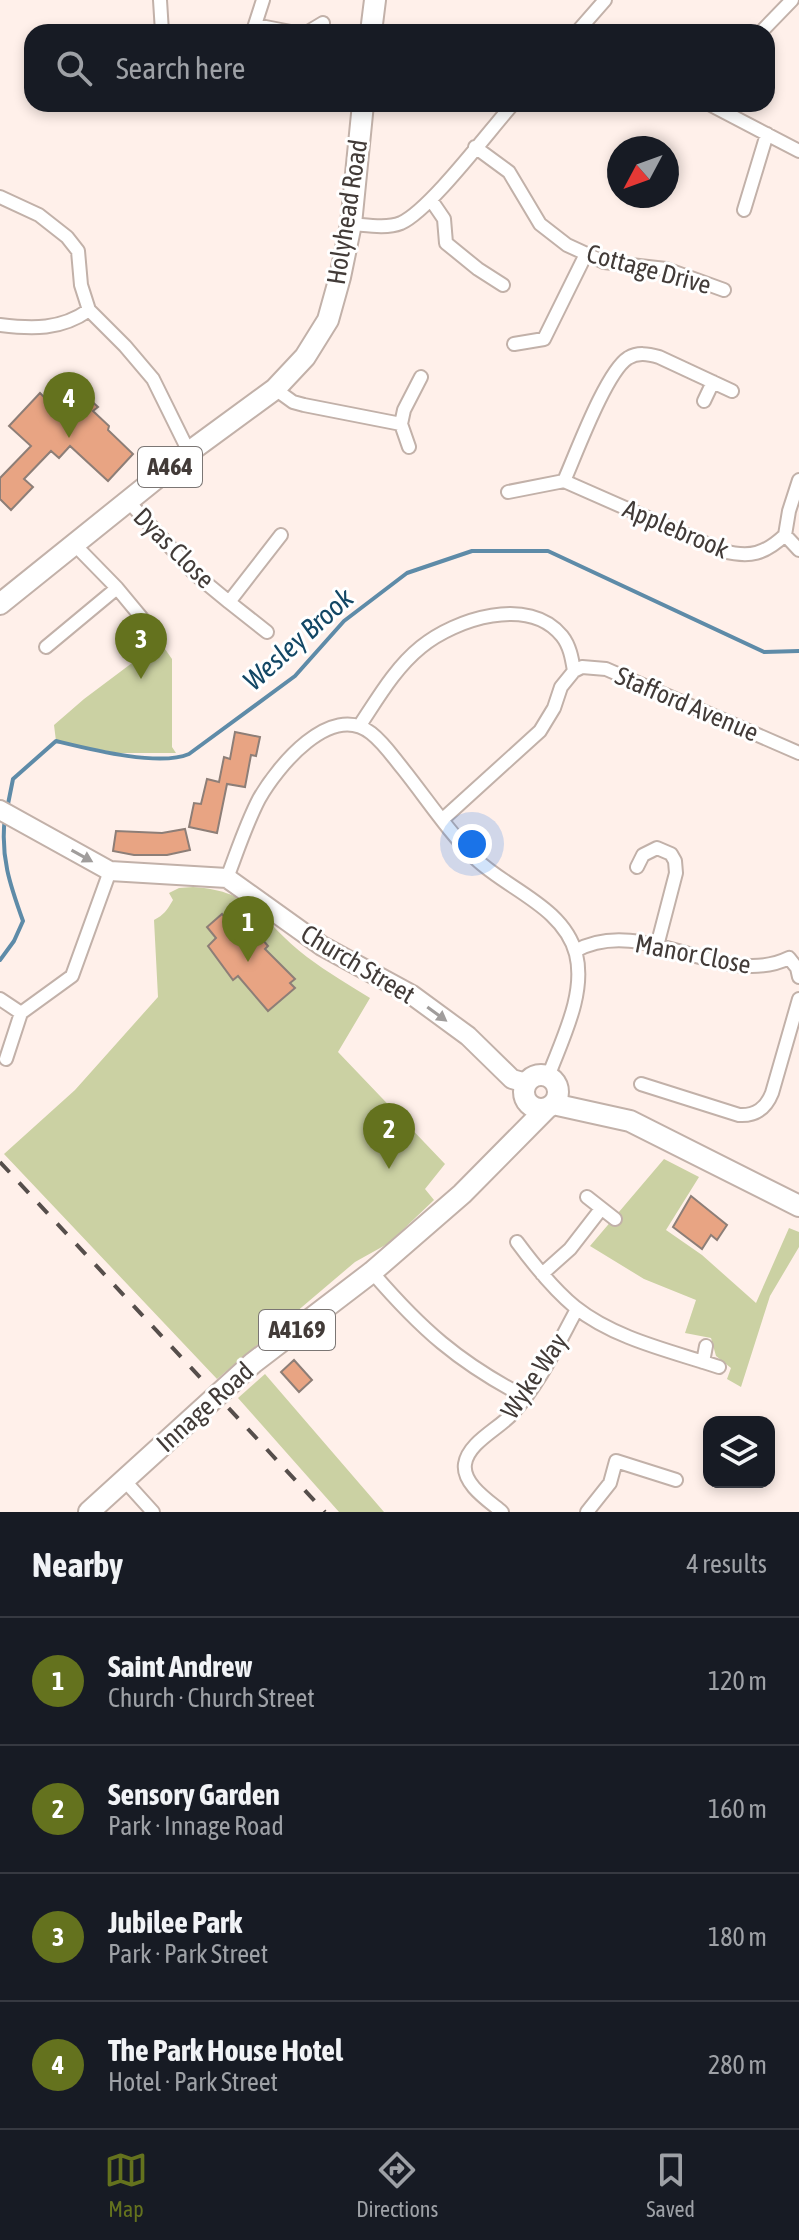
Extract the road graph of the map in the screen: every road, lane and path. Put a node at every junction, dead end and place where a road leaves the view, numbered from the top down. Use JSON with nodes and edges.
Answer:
{"nodes":[{"id":1,"x":160,"y":0,"type":"edge"},
{"id":2,"x":263,"y":0,"type":"edge"},
{"id":3,"x":375,"y":0,"type":"edge"},
{"id":4,"x":605,"y":0,"type":"edge"},
{"id":5,"x":792,"y":0,"type":"edge"},
{"id":6,"x":162,"y":24,"type":"edge"},
{"id":7,"x":256,"y":24,"type":"edge"},
{"id":8,"x":372,"y":24,"type":"edge"},
{"id":9,"x":587,"y":24,"type":"edge"},
{"id":10,"x":769,"y":24,"type":"edge"},
{"id":11,"x":362,"y":112,"type":"edge"},
{"id":12,"x":506,"y":112,"type":"edge"},
{"id":13,"x":724,"y":112,"type":"edge"},
{"id":14,"x":767,"y":134,"type":"junction"},
{"id":15,"x":475,"y":147,"type":"junction"},
{"id":16,"x":799,"y":151,"type":"edge"},
{"id":17,"x":0,"y":197,"type":"edge"},
{"id":18,"x":431,"y":200,"type":"junction"},
{"id":19,"x":744,"y":210,"type":"dead end"},
{"id":20,"x":351,"y":224,"type":"junction"},
{"id":21,"x":586,"y":254,"type":"junction"},
{"id":22,"x":503,"y":285,"type":"dead end"},
{"id":23,"x":724,"y":290,"type":"dead end"},
{"id":24,"x":89,"y":310,"type":"junction"},
{"id":25,"x":0,"y":325,"type":"edge"},
{"id":26,"x":514,"y":344,"type":"dead end"},
{"id":27,"x":421,"y":377,"type":"dead end"},
{"id":28,"x":713,"y":382,"type":"junction"},
{"id":29,"x":275,"y":389,"type":"junction"},
{"id":30,"x":732,"y":391,"type":"dead end"},
{"id":31,"x":704,"y":401,"type":"dead end"},
{"id":32,"x":401,"y":424,"type":"junction"},
{"id":33,"x":409,"y":447,"type":"dead end"},
{"id":34,"x":189,"y":452,"type":"junction"},
{"id":35,"x":799,"y":480,"type":"edge"},
{"id":36,"x":564,"y":481,"type":"junction"},
{"id":37,"x":508,"y":492,"type":"dead end"},
{"id":38,"x":128,"y":501,"type":"junction"},
{"id":39,"x":281,"y":535,"type":"dead end"},
{"id":40,"x":785,"y":535,"type":"junction"},
{"id":41,"x":74,"y":544,"type":"junction"},
{"id":42,"x":799,"y":550,"type":"edge"},
{"id":43,"x":117,"y":588,"type":"junction"},
{"id":44,"x":229,"y":602,"type":"junction"},
{"id":45,"x":0,"y":604,"type":"edge"},
{"id":46,"x":151,"y":629,"type":"dead end"},
{"id":47,"x":267,"y":632,"type":"dead end"},
{"id":48,"x":46,"y":647,"type":"dead end"},
{"id":49,"x":574,"y":671,"type":"junction"},
{"id":50,"x":360,"y":725,"type":"junction"},
{"id":51,"x":799,"y":753,"type":"edge"},
{"id":52,"x":7,"y":814,"type":"edge"},
{"id":53,"x":443,"y":819,"type":"junction"},
{"id":54,"x":637,"y":867,"type":"dead end"},
{"id":55,"x":110,"y":871,"type":"junction"},
{"id":56,"x":227,"y":878,"type":"junction"},
{"id":57,"x":657,"y":946,"type":"junction"},
{"id":58,"x":799,"y":948,"type":"edge"},
{"id":59,"x":575,"y":951,"type":"junction"},
{"id":60,"x":789,"y":958,"type":"junction"},
{"id":61,"x":799,"y":977,"type":"edge"},
{"id":62,"x":0,"y":999,"type":"edge"},
{"id":63,"x":799,"y":999,"type":"edge"},
{"id":64,"x":21,"y":1013,"type":"junction"},
{"id":65,"x":6,"y":1059,"type":"dead end"},
{"id":66,"x":548,"y":1077,"type":"junction"},
{"id":67,"x":641,"y":1084,"type":"dead end"},
{"id":68,"x":538,"y":1100,"type":"junction"},
{"id":69,"x":587,"y":1197,"type":"dead end"},
{"id":70,"x":799,"y":1206,"type":"edge"},
{"id":71,"x":601,"y":1209,"type":"junction"},
{"id":72,"x":615,"y":1219,"type":"dead end"},
{"id":73,"x":517,"y":1242,"type":"dead end"},
{"id":74,"x":372,"y":1272,"type":"junction"},
{"id":75,"x":542,"y":1274,"type":"junction"},
{"id":76,"x":577,"y":1309,"type":"junction"},
{"id":77,"x":706,"y":1346,"type":"dead end"},
{"id":78,"x":703,"y":1362,"type":"junction"},
{"id":79,"x":719,"y":1367,"type":"dead end"},
{"id":80,"x":525,"y":1397,"type":"junction"},
{"id":81,"x":124,"y":1480,"type":"junction"},
{"id":82,"x":676,"y":1480,"type":"dead end"},
{"id":83,"x":89,"y":1512,"type":"edge"},
{"id":84,"x":152,"y":1512,"type":"edge"},
{"id":85,"x":502,"y":1512,"type":"edge"},
{"id":86,"x":587,"y":1512,"type":"edge"}],
"edges":[{"from":1,"to":6,"type":"street"},
{"from":2,"to":7,"type":"street"},
{"from":3,"to":8,"type":"main road"},
{"from":4,"to":9,"type":"street"},
{"from":5,"to":10,"type":"street"},
{"from":11,"to":20,"type":"main road","name":"Holyhead Road","number":"A464"},
{"from":12,"to":15,"type":"street"},
{"from":13,"to":14,"type":"street"},
{"from":14,"to":16,"type":"street"},
{"from":14,"to":19,"type":"street"},
{"from":15,"to":18,"type":"street"},
{"from":15,"to":21,"type":"street","name":"Cottage Drive"},
{"from":17,"to":24,"type":"street"},
{"from":18,"to":20,"type":"street"},
{"from":18,"to":22,"type":"street"},
{"from":20,"to":29,"type":"main road","name":"Holyhead Road","number":"A464"},
{"from":21,"to":23,"type":"street","name":"Cottage Drive"},
{"from":21,"to":26,"type":"street"},
{"from":24,"to":25,"type":"street"},
{"from":24,"to":34,"type":"street"},
{"from":27,"to":32,"type":"street"},
{"from":28,"to":30,"type":"street"},
{"from":28,"to":31,"type":"street"},
{"from":28,"to":36,"type":"street"},
{"from":29,"to":32,"type":"street"},
{"from":29,"to":34,"type":"main road","number":"A464"},
{"from":32,"to":33,"type":"street"},
{"from":34,"to":38,"type":"main road","number":"A464"},
{"from":35,"to":40,"type":"street"},
{"from":36,"to":37,"type":"street"},
{"from":36,"to":40,"type":"street","name":"Applebrook"},
{"from":38,"to":41,"type":"main road","number":"A464"},
{"from":38,"to":44,"type":"street","name":"Dyas Close"},
{"from":39,"to":44,"type":"street","name":"Dyas Close"},
{"from":40,"to":42,"type":"street"},
{"from":41,"to":43,"type":"street"},
{"from":41,"to":45,"type":"main road","number":"A464"},
{"from":43,"to":46,"type":"street"},
{"from":43,"to":48,"type":"street"},
{"from":44,"to":47,"type":"street"},
{"from":49,"to":50,"type":"street"},
{"from":49,"to":51,"type":"street","name":"Stafford Avenue"},
{"from":49,"to":53,"type":"street"},
{"from":50,"to":53,"type":"street"},
{"from":50,"to":56,"type":"street"},
{"from":52,"to":55,"type":"street","one_way":true},
{"from":53,"to":59,"type":"street"},
{"from":54,"to":57,"type":"street"},
{"from":55,"to":56,"type":"street"},
{"from":55,"to":64,"type":"street"},
{"from":56,"to":68,"type":"street","name":"Church Street","one_way":true},
{"from":57,"to":59,"type":"street","name":"Manor Close"},
{"from":57,"to":60,"type":"street","name":"Manor Close"},
{"from":58,"to":60,"type":"street"},
{"from":59,"to":66,"type":"street"},
{"from":60,"to":61,"type":"street","name":"Manor Close"},
{"from":62,"to":64,"type":"street"},
{"from":63,"to":67,"type":"street"},
{"from":64,"to":65,"type":"street"},
{"from":66,"to":68,"type":"main road","number":"A4169"},
{"from":66,"to":68,"type":"main road"},
{"from":68,"to":70,"type":"main road"},
{"from":68,"to":74,"type":"main road","name":"Innage Road","number":"A4169"},
{"from":69,"to":71,"type":"street"},
{"from":71,"to":72,"type":"street"},
{"from":71,"to":75,"type":"street"},
{"from":73,"to":75,"type":"street"},
{"from":74,"to":80,"type":"street"},
{"from":74,"to":81,"type":"main road","name":"Innage Road","number":"A4169"},
{"from":75,"to":76,"type":"street"},
{"from":76,"to":78,"type":"street"},
{"from":76,"to":80,"type":"street","name":"Wyke Way"},
{"from":77,"to":78,"type":"street"},
{"from":78,"to":79,"type":"street"},
{"from":80,"to":85,"type":"street","name":"Wyke Way"},
{"from":81,"to":83,"type":"main road","name":"Innage Road","number":"A4169"},
{"from":81,"to":84,"type":"street"},
{"from":82,"to":86,"type":"street"}]}
